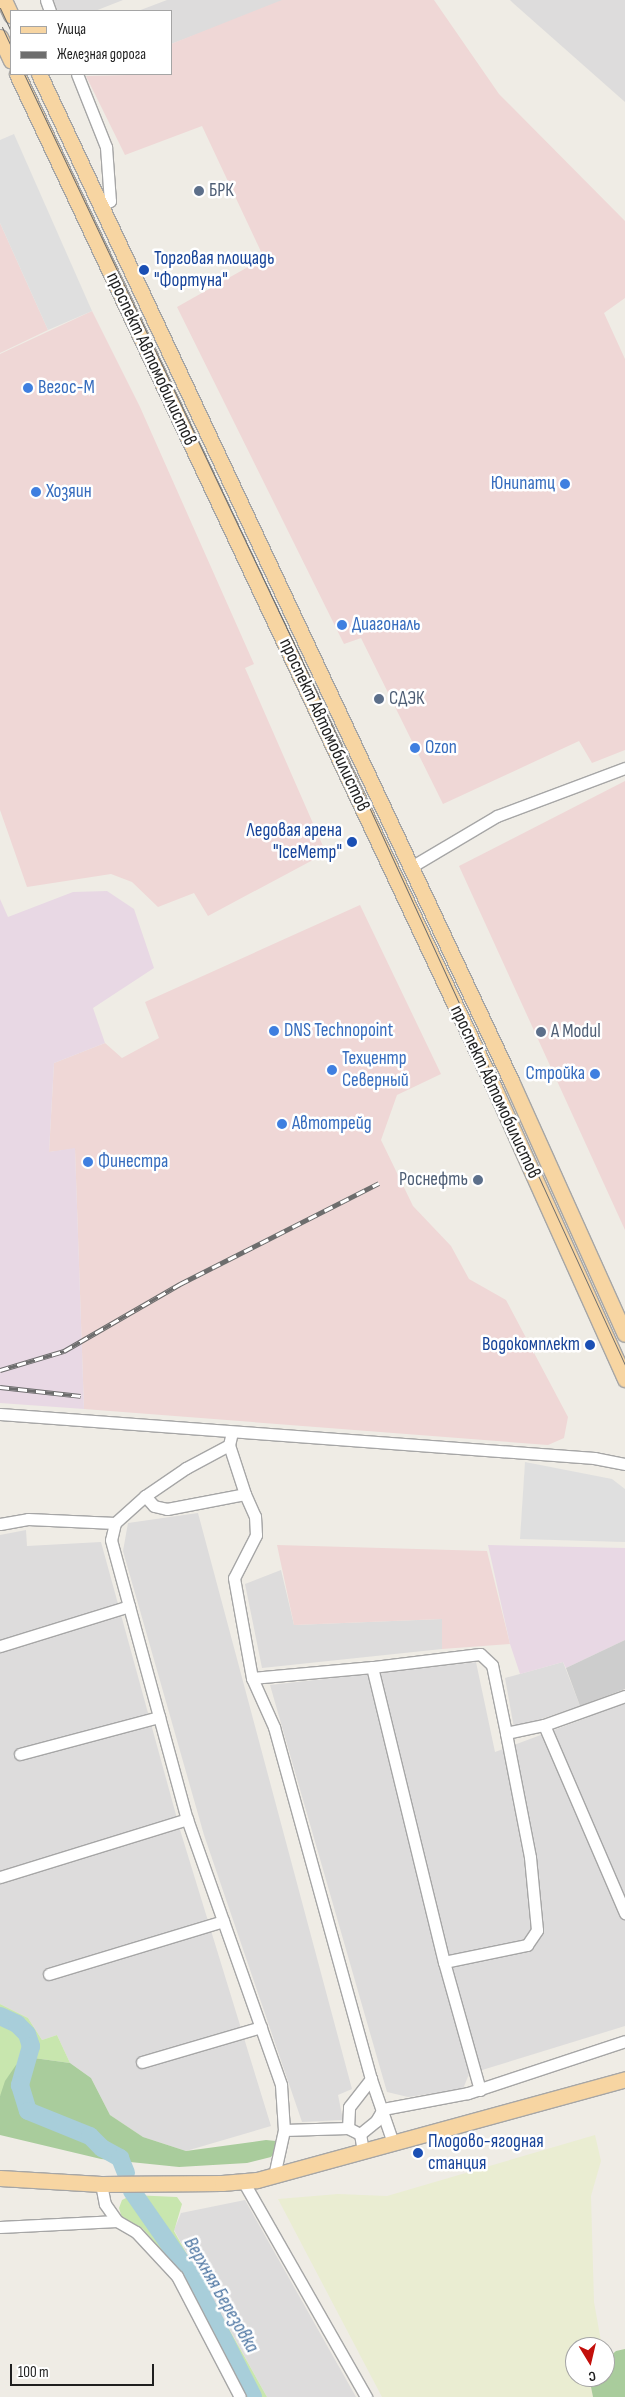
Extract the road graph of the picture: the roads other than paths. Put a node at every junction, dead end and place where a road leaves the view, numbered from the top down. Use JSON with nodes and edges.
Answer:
{"nodes":[{"id":1,"x":4,"y":0,"type":"edge"},
{"id":2,"x":10,"y":14,"type":"edge"},
{"id":3,"x":0,"y":37,"type":"edge"},
{"id":4,"x":10,"y":59,"type":"edge"},
{"id":5,"x":17,"y":75,"type":"edge"},
{"id":6,"x":39,"y":75,"type":"edge"},
{"id":7,"x":77,"y":75,"type":"edge"},
{"id":8,"x":100,"y":205,"type":"junction"},
{"id":9,"x":625,"y":768,"type":"edge"},
{"id":10,"x":411,"y":867,"type":"junction"},
{"id":11,"x":625,"y":1334,"type":"edge"},
{"id":12,"x":625,"y":1379,"type":"edge"},
{"id":13,"x":0,"y":1414,"type":"edge"},
{"id":14,"x":232,"y":1432,"type":"junction"},
{"id":15,"x":229,"y":1446,"type":"junction"},
{"id":16,"x":625,"y":1464,"type":"edge"},
{"id":17,"x":245,"y":1494,"type":"junction"},
{"id":18,"x":145,"y":1496,"type":"junction"},
{"id":19,"x":0,"y":1524,"type":"edge"},
{"id":20,"x":115,"y":1524,"type":"junction"},
{"id":21,"x":129,"y":1606,"type":"junction"},
{"id":22,"x":0,"y":1646,"type":"edge"},
{"id":23,"x":372,"y":1667,"type":"junction"},
{"id":24,"x":252,"y":1678,"type":"junction"},
{"id":25,"x":625,"y":1696,"type":"edge"},
{"id":26,"x":159,"y":1717,"type":"junction"},
{"id":27,"x":544,"y":1725,"type":"junction"},
{"id":28,"x":506,"y":1733,"type":"junction"},
{"id":29,"x":20,"y":1754,"type":"dead end"},
{"id":30,"x":187,"y":1819,"type":"junction"},
{"id":31,"x":0,"y":1877,"type":"edge"},
{"id":32,"x":625,"y":1913,"type":"edge"},
{"id":33,"x":223,"y":1921,"type":"junction"},
{"id":34,"x":444,"y":1962,"type":"junction"},
{"id":35,"x":49,"y":1974,"type":"dead end"},
{"id":36,"x":261,"y":2027,"type":"junction"},
{"id":37,"x":625,"y":2041,"type":"edge"},
{"id":38,"x":142,"y":2062,"type":"dead end"},
{"id":39,"x":371,"y":2079,"type":"junction"},
{"id":40,"x":625,"y":2079,"type":"edge"},
{"id":41,"x":480,"y":2090,"type":"junction"},
{"id":42,"x":382,"y":2109,"type":"junction"},
{"id":43,"x":348,"y":2128,"type":"junction"},
{"id":44,"x":284,"y":2130,"type":"junction"},
{"id":45,"x":360,"y":2134,"type":"junction"},
{"id":46,"x":393,"y":2143,"type":"junction"},
{"id":47,"x":363,"y":2151,"type":"junction"},
{"id":48,"x":274,"y":2176,"type":"junction"},
{"id":49,"x":0,"y":2178,"type":"edge"},
{"id":50,"x":243,"y":2181,"type":"junction"},
{"id":51,"x":101,"y":2184,"type":"junction"},
{"id":52,"x":117,"y":2221,"type":"junction"},
{"id":53,"x":0,"y":2227,"type":"edge"},
{"id":54,"x":240,"y":2397,"type":"edge"},
{"id":55,"x":366,"y":2397,"type":"edge"}],
"edges":[{"from":1,"to":2,"type":"main road"},
{"from":3,"to":4,"type":"main road"},
{"from":5,"to":12,"type":"main road","name":"проспект Автомобилистов"},
{"from":6,"to":8,"type":"main road","name":"проспект Автомобилистов"},
{"from":7,"to":8,"type":"street"},
{"from":8,"to":10,"type":"main road","name":"проспект Автомобилистов"},
{"from":9,"to":10,"type":"street"},
{"from":10,"to":11,"type":"main road","name":"проспект Автомобилистов"},
{"from":13,"to":14,"type":"street"},
{"from":14,"to":15,"type":"street"},
{"from":14,"to":16,"type":"street"},
{"from":15,"to":17,"type":"street"},
{"from":15,"to":18,"type":"street"},
{"from":17,"to":18,"type":"street"},
{"from":17,"to":24,"type":"street"},
{"from":18,"to":20,"type":"street"},
{"from":19,"to":20,"type":"street"},
{"from":20,"to":21,"type":"street"},
{"from":21,"to":22,"type":"street"},
{"from":21,"to":26,"type":"street"},
{"from":23,"to":24,"type":"street"},
{"from":23,"to":28,"type":"street"},
{"from":23,"to":34,"type":"street"},
{"from":24,"to":39,"type":"street"},
{"from":25,"to":27,"type":"street"},
{"from":26,"to":29,"type":"street"},
{"from":26,"to":30,"type":"street"},
{"from":27,"to":28,"type":"street"},
{"from":27,"to":32,"type":"street"},
{"from":28,"to":34,"type":"street"},
{"from":30,"to":31,"type":"street"},
{"from":30,"to":33,"type":"street"},
{"from":33,"to":35,"type":"street"},
{"from":33,"to":36,"type":"street"},
{"from":34,"to":41,"type":"street"},
{"from":36,"to":38,"type":"street"},
{"from":36,"to":44,"type":"street"},
{"from":37,"to":41,"type":"street"},
{"from":39,"to":42,"type":"street"},
{"from":39,"to":43,"type":"street"},
{"from":40,"to":46,"type":"main road"},
{"from":41,"to":42,"type":"street"},
{"from":42,"to":45,"type":"street"},
{"from":42,"to":46,"type":"street"},
{"from":43,"to":44,"type":"street"},
{"from":43,"to":45,"type":"street"},
{"from":44,"to":48,"type":"street"},
{"from":45,"to":47,"type":"street"},
{"from":46,"to":47,"type":"main road"},
{"from":47,"to":48,"type":"main road"},
{"from":48,"to":50,"type":"main road"},
{"from":49,"to":51,"type":"main road"},
{"from":50,"to":51,"type":"main road"},
{"from":50,"to":55,"type":"street"},
{"from":51,"to":52,"type":"street"},
{"from":52,"to":53,"type":"street"},
{"from":52,"to":54,"type":"street"}]}
